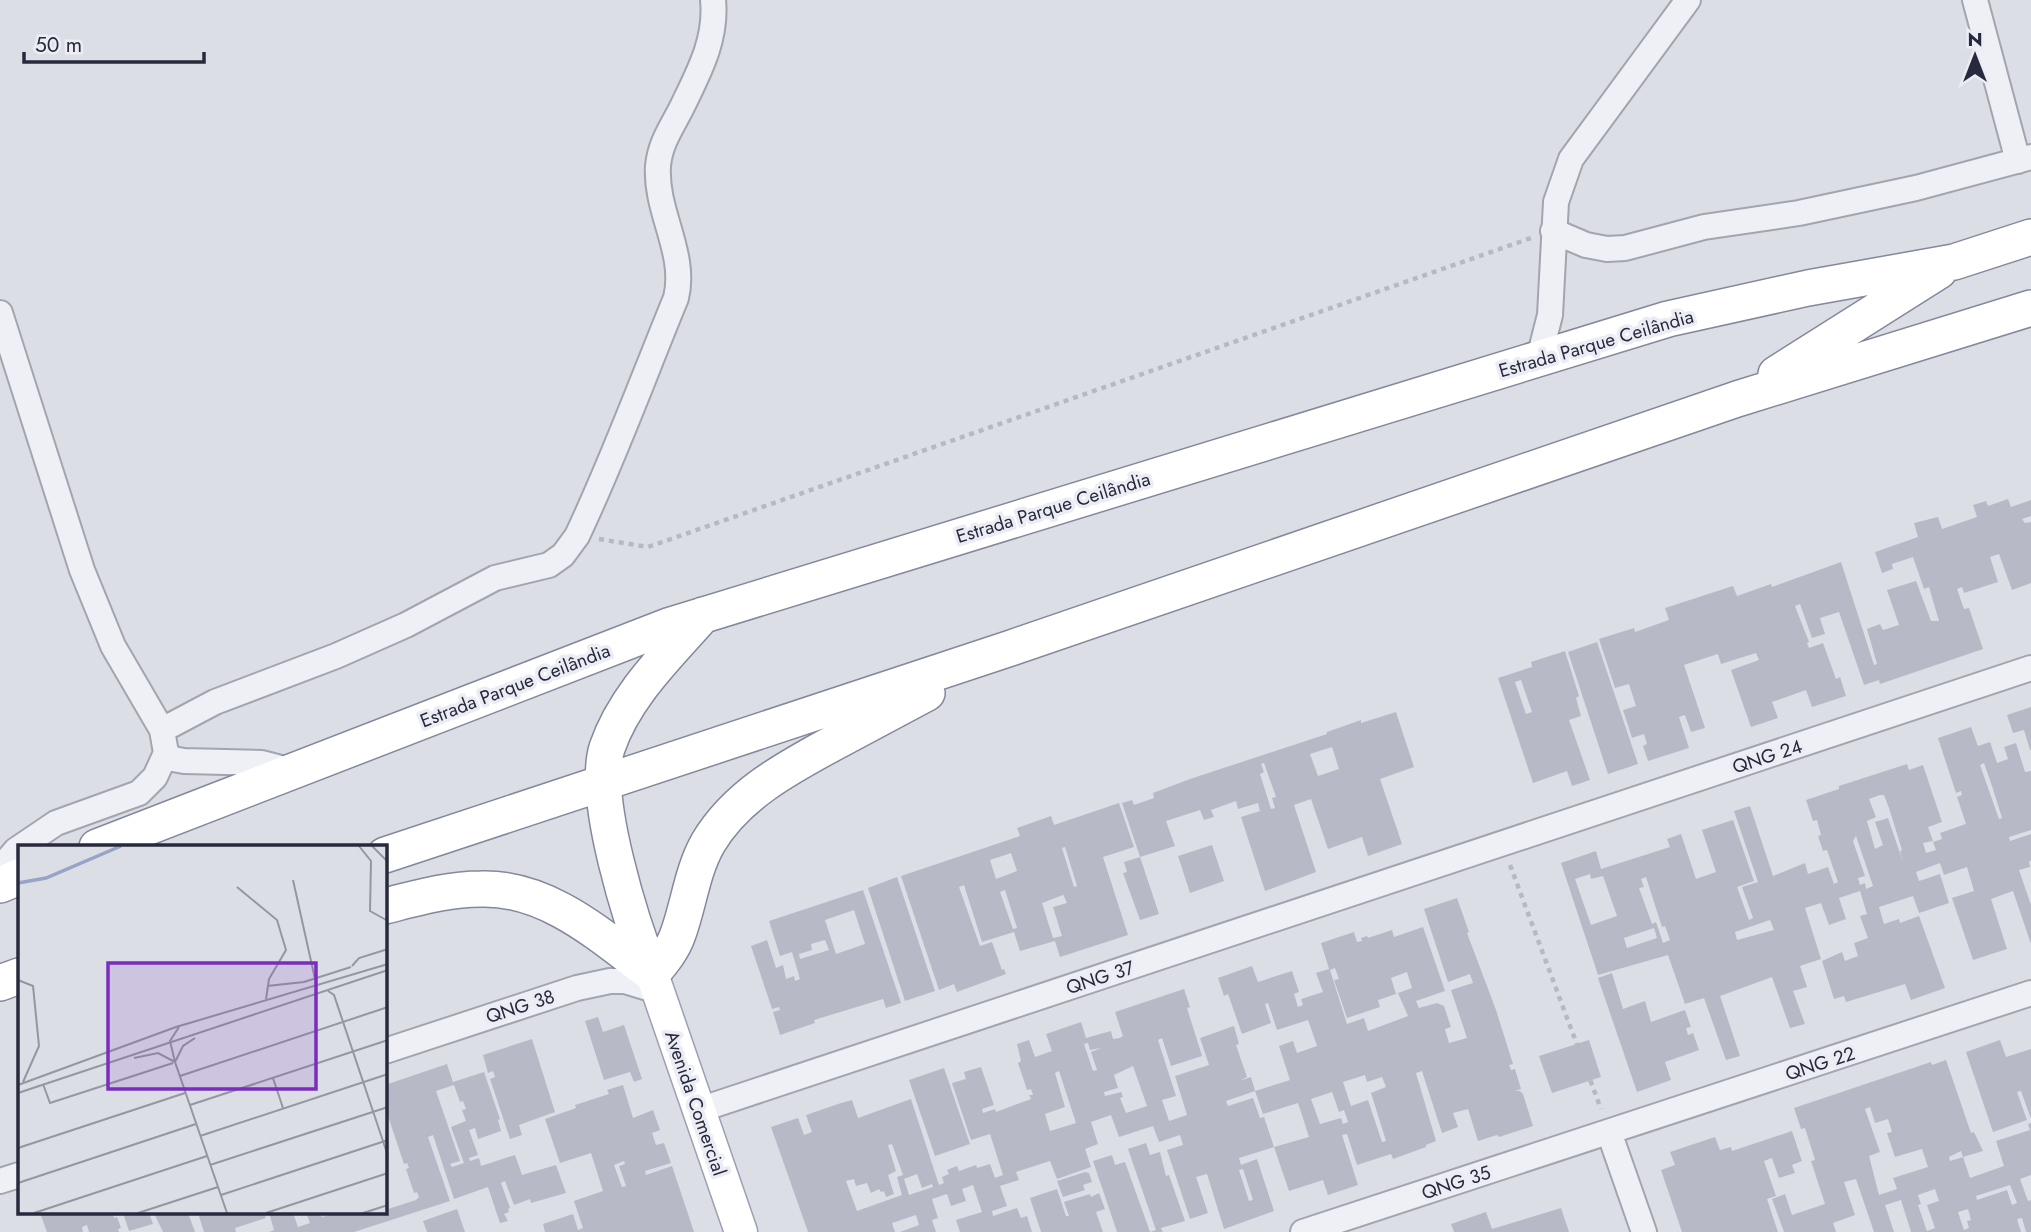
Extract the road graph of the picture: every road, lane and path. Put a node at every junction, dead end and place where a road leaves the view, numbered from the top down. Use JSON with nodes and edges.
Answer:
{"nodes":[{"id":1,"x":713,"y":0,"type":"edge"},
{"id":2,"x":1688,"y":0,"type":"edge"},
{"id":3,"x":1975,"y":0,"type":"edge"},
{"id":4,"x":2025,"y":159,"type":"edge"},
{"id":5,"x":1553,"y":231,"type":"junction"},
{"id":6,"x":2031,"y":237,"type":"edge"},
{"id":7,"x":1954,"y":262,"type":"junction"},
{"id":8,"x":2031,"y":308,"type":"edge"},
{"id":9,"x":0,"y":313,"type":"edge"},
{"id":10,"x":1539,"y":358,"type":"junction"},
{"id":11,"x":1737,"y":399,"type":"junction"},
{"id":12,"x":577,"y":536,"type":"junction"},
{"id":13,"x":703,"y":615,"type":"junction"},
{"id":14,"x":1011,"y":648,"type":"junction"},
{"id":15,"x":2031,"y":668,"type":"edge"},
{"id":16,"x":164,"y":741,"type":"junction"},
{"id":17,"x":293,"y":771,"type":"junction"},
{"id":18,"x":603,"y":784,"type":"junction"},
{"id":19,"x":23,"y":845,"type":"edge"},
{"id":20,"x":102,"y":845,"type":"edge"},
{"id":21,"x":1502,"y":845,"type":"junction"},
{"id":22,"x":18,"y":849,"type":"edge"},
{"id":23,"x":387,"y":854,"type":"edge"},
{"id":24,"x":0,"y":869,"type":"edge"},
{"id":25,"x":18,"y":877,"type":"edge"},
{"id":26,"x":0,"y":885,"type":"edge"},
{"id":27,"x":387,"y":906,"type":"edge"},
{"id":28,"x":18,"y":976,"type":"edge"},
{"id":29,"x":0,"y":983,"type":"edge"},
{"id":30,"x":655,"y":983,"type":"junction"},
{"id":31,"x":18,"y":990,"type":"edge"},
{"id":32,"x":2031,"y":993,"type":"edge"},
{"id":33,"x":0,"y":995,"type":"edge"},
{"id":34,"x":387,"y":1050,"type":"edge"},
{"id":35,"x":699,"y":1110,"type":"junction"},
{"id":36,"x":1609,"y":1132,"type":"junction"},
{"id":37,"x":18,"y":1175,"type":"edge"},
{"id":38,"x":0,"y":1181,"type":"edge"},
{"id":39,"x":741,"y":1232,"type":"edge"},
{"id":40,"x":1303,"y":1232,"type":"edge"},
{"id":41,"x":1644,"y":1232,"type":"edge"}],
"edges":[{"from":1,"to":12,"type":"street"},
{"from":2,"to":5,"type":"street"},
{"from":3,"to":4,"type":"street"},
{"from":4,"to":5,"type":"street"},
{"from":5,"to":10,"type":"street"},
{"from":5,"to":12,"type":"path"},
{"from":6,"to":7,"type":"highway","name":"Estrada Parque Ceilândia"},
{"from":7,"to":10,"type":"highway","name":"Estrada Parque Ceilândia"},
{"from":7,"to":11,"type":"highway"},
{"from":8,"to":11,"type":"highway"},
{"from":9,"to":16,"type":"street"},
{"from":10,"to":13,"type":"highway","name":"Estrada Parque Ceilândia"},
{"from":11,"to":14,"type":"highway"},
{"from":12,"to":16,"type":"street"},
{"from":13,"to":17,"type":"highway","name":"Estrada Parque Ceilândia"},
{"from":13,"to":18,"type":"highway"},
{"from":14,"to":18,"type":"highway"},
{"from":14,"to":30,"type":"highway"},
{"from":15,"to":21,"type":"street","name":"QNG 24"},
{"from":16,"to":17,"type":"street"},
{"from":16,"to":19,"type":"street"},
{"from":17,"to":20,"type":"highway","name":"Estrada Parque Ceilândia"},
{"from":18,"to":23,"type":"highway"},
{"from":18,"to":30,"type":"highway"},
{"from":21,"to":35,"type":"street","name":"QNG 37"},
{"from":21,"to":36,"type":"path"},
{"from":22,"to":24,"type":"street"},
{"from":25,"to":26,"type":"highway"},
{"from":27,"to":30,"type":"highway"},
{"from":28,"to":29,"type":"highway"},
{"from":30,"to":34,"type":"street","name":"QNG 38"},
{"from":30,"to":35,"type":"main road","name":"Avenida Comercial"},
{"from":31,"to":33,"type":"highway"},
{"from":32,"to":36,"type":"street","name":"QNG 22"},
{"from":35,"to":39,"type":"main road","name":"Avenida Comercial"},
{"from":36,"to":40,"type":"street","name":"QNG 35"},
{"from":36,"to":41,"type":"street"},
{"from":37,"to":38,"type":"street"}]}
